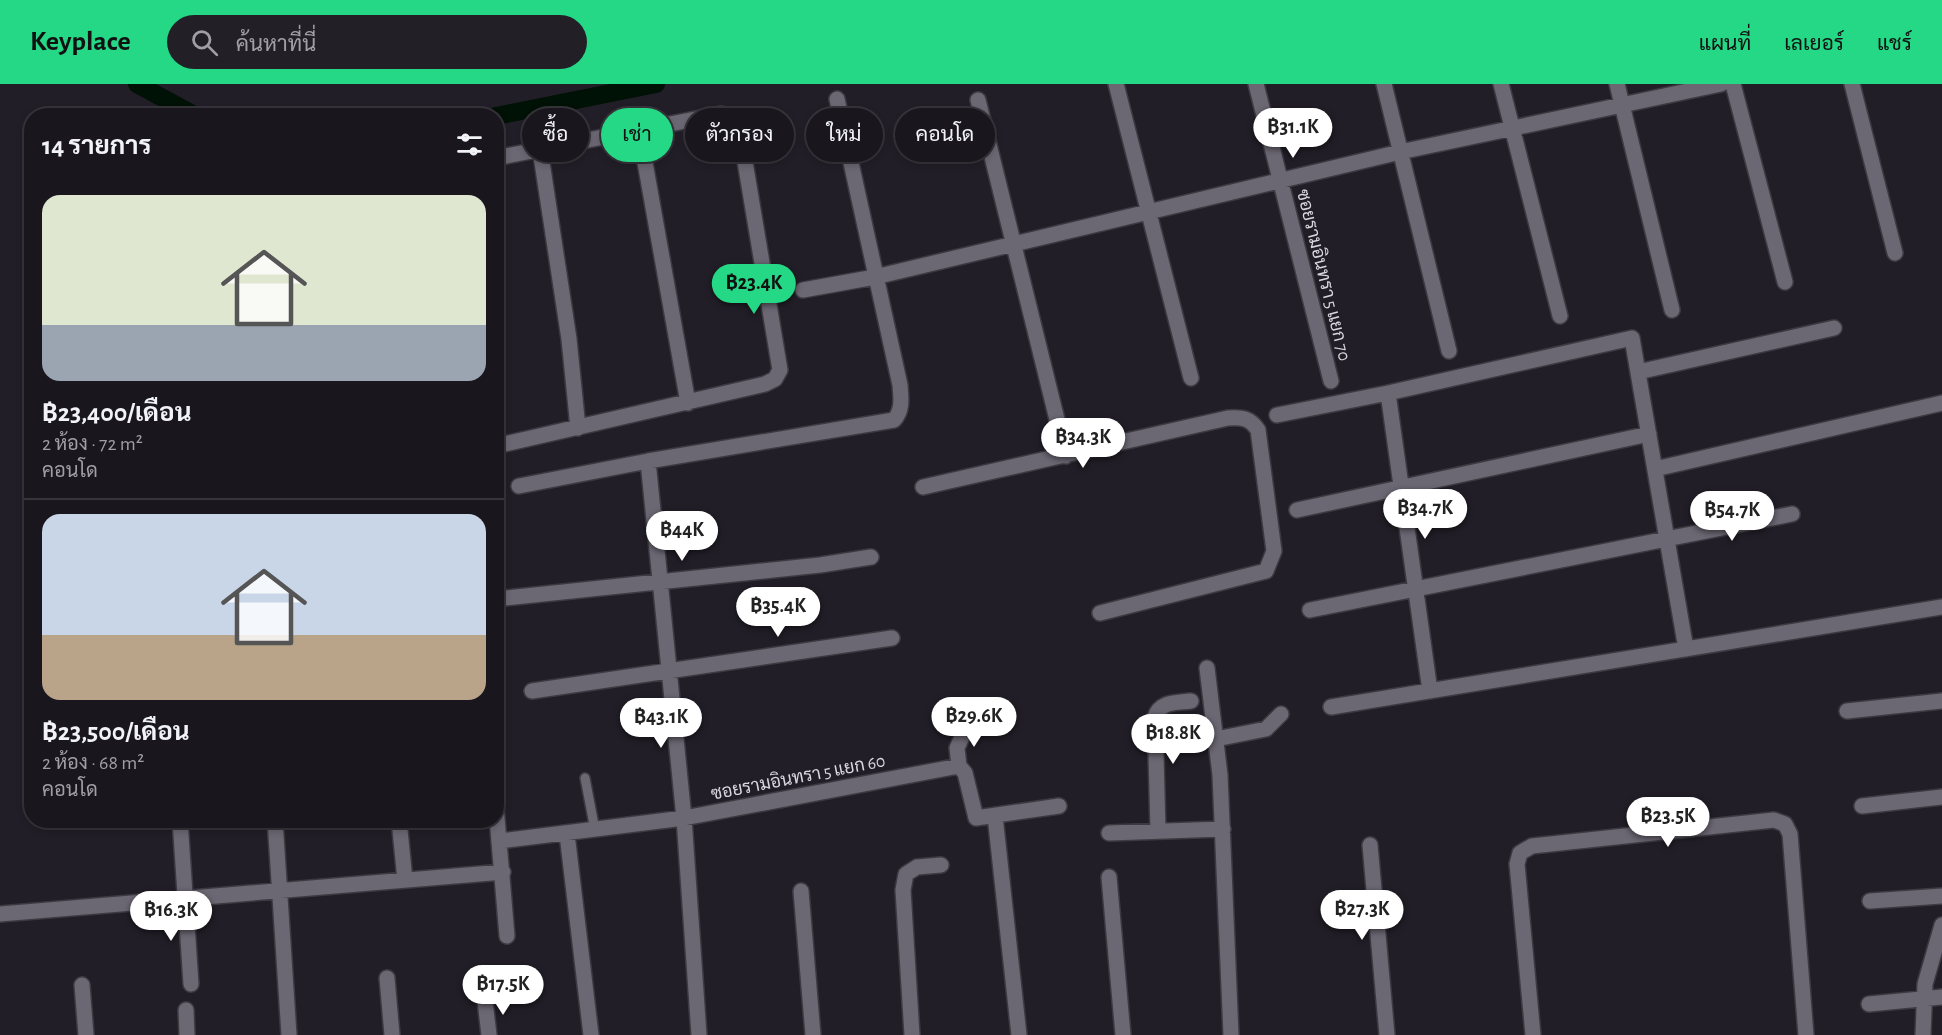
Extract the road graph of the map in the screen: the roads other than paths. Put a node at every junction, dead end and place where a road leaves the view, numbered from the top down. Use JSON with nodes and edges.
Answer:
{"nodes":[{"id":1,"x":1116,"y":84,"type":"edge"},
{"id":2,"x":1256,"y":84,"type":"edge"},
{"id":3,"x":1384,"y":84,"type":"edge"},
{"id":4,"x":1501,"y":84,"type":"edge"},
{"id":5,"x":1617,"y":84,"type":"edge"},
{"id":6,"x":1721,"y":84,"type":"edge"},
{"id":7,"x":1733,"y":84,"type":"edge"},
{"id":8,"x":1852,"y":84,"type":"edge"},
{"id":9,"x":837,"y":99,"type":"dead end"},
{"id":10,"x":978,"y":100,"type":"dead end"},
{"id":11,"x":1623,"y":105,"type":"junction"},
{"id":12,"x":673,"y":123,"type":"edge"},
{"id":13,"x":1511,"y":127,"type":"junction"},
{"id":14,"x":1400,"y":152,"type":"junction"},
{"id":15,"x":522,"y":153,"type":"edge"},
{"id":16,"x":504,"y":156,"type":"edge"},
{"id":17,"x":542,"y":162,"type":"edge"},
{"id":18,"x":645,"y":162,"type":"edge"},
{"id":19,"x":1280,"y":179,"type":"junction"},
{"id":20,"x":1147,"y":210,"type":"junction"},
{"id":21,"x":1012,"y":243,"type":"junction"},
{"id":22,"x":1895,"y":253,"type":"dead end"},
{"id":23,"x":875,"y":277,"type":"junction"},
{"id":24,"x":1785,"y":282,"type":"dead end"},
{"id":25,"x":803,"y":290,"type":"dead end"},
{"id":26,"x":1672,"y":310,"type":"dead end"},
{"id":27,"x":1560,"y":316,"type":"dead end"},
{"id":28,"x":1834,"y":328,"type":"dead end"},
{"id":29,"x":1449,"y":351,"type":"dead end"},
{"id":30,"x":1638,"y":372,"type":"junction"},
{"id":31,"x":1191,"y":378,"type":"dead end"},
{"id":32,"x":1331,"y":381,"type":"dead end"},
{"id":33,"x":1388,"y":393,"type":"junction"},
{"id":34,"x":688,"y":403,"type":"junction"},
{"id":35,"x":1942,"y":403,"type":"edge"},
{"id":36,"x":1277,"y":415,"type":"dead end"},
{"id":37,"x":578,"y":428,"type":"junction"},
{"id":38,"x":1649,"y":434,"type":"junction"},
{"id":39,"x":504,"y":444,"type":"edge"},
{"id":40,"x":1066,"y":456,"type":"junction"},
{"id":41,"x":648,"y":461,"type":"junction"},
{"id":42,"x":1655,"y":469,"type":"junction"},
{"id":43,"x":519,"y":486,"type":"dead end"},
{"id":44,"x":923,"y":487,"type":"dead end"},
{"id":45,"x":1402,"y":489,"type":"junction"},
{"id":46,"x":1297,"y":510,"type":"dead end"},
{"id":47,"x":1792,"y":514,"type":"dead end"},
{"id":48,"x":1666,"y":538,"type":"junction"},
{"id":49,"x":871,"y":557,"type":"dead end"},
{"id":50,"x":660,"y":581,"type":"junction"},
{"id":51,"x":1415,"y":589,"type":"junction"},
{"id":52,"x":504,"y":598,"type":"edge"},
{"id":53,"x":1942,"y":607,"type":"edge"},
{"id":54,"x":1310,"y":610,"type":"dead end"},
{"id":55,"x":1101,"y":613,"type":"dead end"},
{"id":56,"x":891,"y":638,"type":"dead end"},
{"id":57,"x":1686,"y":649,"type":"junction"},
{"id":58,"x":1207,"y":668,"type":"dead end"},
{"id":59,"x":670,"y":671,"type":"junction"},
{"id":60,"x":532,"y":691,"type":"dead end"},
{"id":61,"x":1430,"y":691,"type":"junction"},
{"id":62,"x":1191,"y":701,"type":"dead end"},
{"id":63,"x":1942,"y":701,"type":"edge"},
{"id":64,"x":1331,"y":707,"type":"dead end"},
{"id":65,"x":1847,"y":711,"type":"dead end"},
{"id":66,"x":1281,"y":714,"type":"dead end"},
{"id":67,"x":968,"y":724,"type":"dead end"},
{"id":68,"x":1216,"y":739,"type":"junction"},
{"id":69,"x":958,"y":766,"type":"junction"},
{"id":70,"x":585,"y":778,"type":"dead end"},
{"id":71,"x":1942,"y":797,"type":"edge"},
{"id":72,"x":1059,"y":806,"type":"dead end"},
{"id":73,"x":1862,"y":806,"type":"dead end"},
{"id":74,"x":994,"y":816,"type":"junction"},
{"id":75,"x":684,"y":818,"type":"junction"},
{"id":76,"x":181,"y":828,"type":"edge"},
{"id":77,"x":275,"y":828,"type":"edge"},
{"id":78,"x":400,"y":828,"type":"edge"},
{"id":79,"x":499,"y":828,"type":"edge"},
{"id":80,"x":1222,"y":829,"type":"junction"},
{"id":81,"x":595,"y":830,"type":"junction"},
{"id":82,"x":1158,"y":831,"type":"junction"},
{"id":83,"x":1109,"y":833,"type":"dead end"},
{"id":84,"x":567,"y":834,"type":"junction"},
{"id":85,"x":500,"y":841,"type":"junction"},
{"id":86,"x":1370,"y":845,"type":"dead end"},
{"id":87,"x":941,"y":865,"type":"dead end"},
{"id":88,"x":503,"y":872,"type":"junction"},
{"id":89,"x":1109,"y":877,"type":"dead end"},
{"id":90,"x":405,"y":880,"type":"junction"},
{"id":91,"x":279,"y":891,"type":"junction"},
{"id":92,"x":801,"y":891,"type":"dead end"},
{"id":93,"x":1942,"y":896,"type":"edge"},
{"id":94,"x":185,"y":897,"type":"junction"},
{"id":95,"x":1870,"y":902,"type":"dead end"},
{"id":96,"x":0,"y":914,"type":"edge"},
{"id":97,"x":1942,"y":925,"type":"edge"},
{"id":98,"x":507,"y":936,"type":"dead end"},
{"id":99,"x":387,"y":978,"type":"dead end"},
{"id":100,"x":191,"y":984,"type":"dead end"},
{"id":101,"x":82,"y":985,"type":"dead end"},
{"id":102,"x":1942,"y":997,"type":"edge"},
{"id":103,"x":1925,"y":999,"type":"junction"},
{"id":104,"x":484,"y":1001,"type":"dead end"},
{"id":105,"x":1869,"y":1004,"type":"dead end"},
{"id":106,"x":186,"y":1010,"type":"dead end"},
{"id":107,"x":86,"y":1035,"type":"edge"},
{"id":108,"x":188,"y":1035,"type":"edge"},
{"id":109,"x":289,"y":1035,"type":"edge"},
{"id":110,"x":392,"y":1035,"type":"edge"},
{"id":111,"x":489,"y":1035,"type":"edge"},
{"id":112,"x":591,"y":1035,"type":"edge"},
{"id":113,"x":699,"y":1035,"type":"edge"},
{"id":114,"x":813,"y":1035,"type":"edge"},
{"id":115,"x":912,"y":1035,"type":"edge"},
{"id":116,"x":1019,"y":1035,"type":"edge"},
{"id":117,"x":1122,"y":1035,"type":"edge"},
{"id":118,"x":1231,"y":1035,"type":"edge"},
{"id":119,"x":1387,"y":1035,"type":"edge"},
{"id":120,"x":1533,"y":1035,"type":"edge"},
{"id":121,"x":1806,"y":1035,"type":"edge"},
{"id":122,"x":1923,"y":1035,"type":"edge"}],
"edges":[{"from":1,"to":20,"type":"street"},
{"from":2,"to":19,"type":"street","name":"ซอยรามอินทรา 5 แยก 70"},
{"from":3,"to":14,"type":"street"},
{"from":4,"to":13,"type":"street"},
{"from":5,"to":11,"type":"street"},
{"from":6,"to":11,"type":"street"},
{"from":7,"to":24,"type":"street"},
{"from":8,"to":22,"type":"street"},
{"from":9,"to":23,"type":"street"},
{"from":10,"to":21,"type":"street"},
{"from":11,"to":13,"type":"street"},
{"from":11,"to":26,"type":"street"},
{"from":12,"to":34,"type":"street"},
{"from":13,"to":14,"type":"street"},
{"from":13,"to":27,"type":"street"},
{"from":14,"to":19,"type":"street"},
{"from":14,"to":29,"type":"street"},
{"from":15,"to":16,"type":"street"},
{"from":17,"to":37,"type":"street"},
{"from":18,"to":34,"type":"street"},
{"from":19,"to":20,"type":"street"},
{"from":19,"to":32,"type":"street","name":"ซอยรามอินทรา 5 แยก 70"},
{"from":20,"to":21,"type":"street"},
{"from":20,"to":31,"type":"street"},
{"from":21,"to":23,"type":"street"},
{"from":21,"to":40,"type":"street"},
{"from":23,"to":25,"type":"street"},
{"from":23,"to":41,"type":"street"},
{"from":28,"to":30,"type":"street"},
{"from":30,"to":33,"type":"street"},
{"from":30,"to":38,"type":"street"},
{"from":33,"to":36,"type":"street"},
{"from":33,"to":45,"type":"street"},
{"from":34,"to":37,"type":"street"},
{"from":35,"to":42,"type":"street"},
{"from":37,"to":39,"type":"street"},
{"from":38,"to":42,"type":"street"},
{"from":38,"to":45,"type":"street"},
{"from":40,"to":44,"type":"street"},
{"from":40,"to":55,"type":"street"},
{"from":41,"to":43,"type":"street"},
{"from":41,"to":50,"type":"street"},
{"from":42,"to":48,"type":"street"},
{"from":45,"to":46,"type":"street"},
{"from":45,"to":51,"type":"street"},
{"from":47,"to":48,"type":"street"},
{"from":48,"to":51,"type":"street"},
{"from":48,"to":57,"type":"street"},
{"from":49,"to":50,"type":"street"},
{"from":50,"to":52,"type":"street"},
{"from":50,"to":59,"type":"street"},
{"from":51,"to":54,"type":"street"},
{"from":51,"to":61,"type":"street"},
{"from":53,"to":57,"type":"street"},
{"from":56,"to":59,"type":"street"},
{"from":57,"to":61,"type":"street"},
{"from":58,"to":68,"type":"street"},
{"from":59,"to":60,"type":"street"},
{"from":59,"to":75,"type":"street"},
{"from":61,"to":64,"type":"street"},
{"from":62,"to":82,"type":"street"},
{"from":63,"to":65,"type":"street"},
{"from":66,"to":68,"type":"street"},
{"from":67,"to":69,"type":"street"},
{"from":68,"to":80,"type":"street"},
{"from":69,"to":74,"type":"street"},
{"from":69,"to":75,"type":"street","name":"ซอยรามอินทรา 5 แยก 60"},
{"from":70,"to":81,"type":"lane"},
{"from":71,"to":73,"type":"street"},
{"from":72,"to":74,"type":"street"},
{"from":74,"to":116,"type":"street"},
{"from":75,"to":81,"type":"street","name":"ซอยรามอินทรา 5 แยก 60"},
{"from":75,"to":113,"type":"street"},
{"from":76,"to":94,"type":"street"},
{"from":77,"to":91,"type":"street"},
{"from":78,"to":90,"type":"street"},
{"from":79,"to":85,"type":"street"},
{"from":80,"to":82,"type":"street"},
{"from":80,"to":118,"type":"street"},
{"from":81,"to":84,"type":"street","name":"ซอยรามอินทรา 5 แยก 60"},
{"from":82,"to":83,"type":"street"},
{"from":84,"to":85,"type":"street","name":"ซอยรามอินทรา 5 แยก 60"},
{"from":84,"to":112,"type":"street"},
{"from":85,"to":88,"type":"street"},
{"from":86,"to":119,"type":"street"},
{"from":87,"to":115,"type":"street"},
{"from":88,"to":90,"type":"street"},
{"from":88,"to":98,"type":"street"},
{"from":89,"to":117,"type":"street"},
{"from":90,"to":91,"type":"street"},
{"from":91,"to":94,"type":"street"},
{"from":91,"to":109,"type":"street"},
{"from":92,"to":114,"type":"street"},
{"from":93,"to":95,"type":"street"},
{"from":94,"to":96,"type":"street"},
{"from":94,"to":100,"type":"street"},
{"from":97,"to":103,"type":"street"},
{"from":99,"to":110,"type":"street"},
{"from":101,"to":107,"type":"street"},
{"from":102,"to":103,"type":"street"},
{"from":103,"to":105,"type":"street"},
{"from":103,"to":122,"type":"street"},
{"from":104,"to":111,"type":"street"},
{"from":106,"to":108,"type":"street"},
{"from":120,"to":121,"type":"street"}]}
